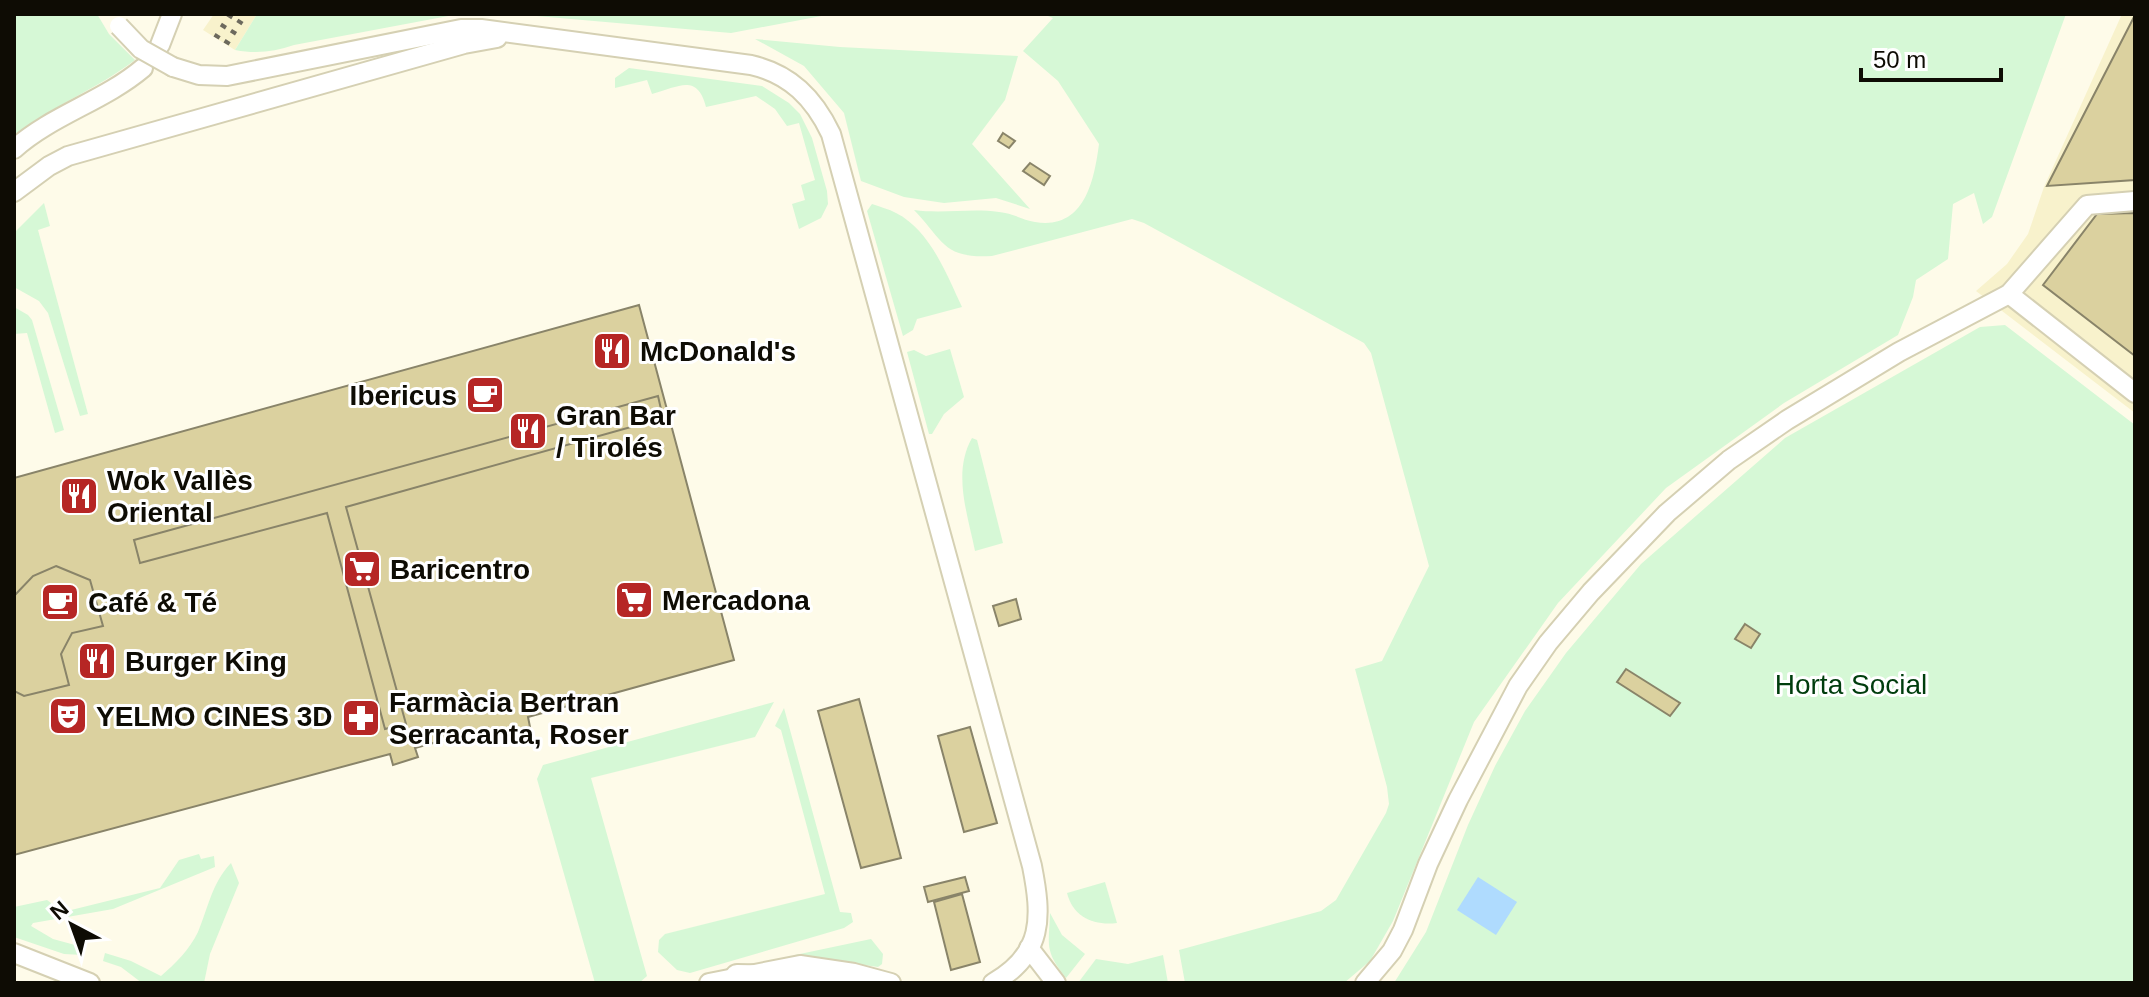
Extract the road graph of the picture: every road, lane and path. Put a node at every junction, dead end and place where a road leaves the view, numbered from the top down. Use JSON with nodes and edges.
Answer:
{"nodes":[{"id":1,"x":172,"y":14,"type":"edge"},
{"id":2,"x":115,"y":20,"type":"edge"},
{"id":3,"x":544,"y":38,"type":"junction"},
{"id":4,"x":160,"y":45,"type":"dead end"},
{"id":5,"x":143,"y":68,"type":"dead end"},
{"id":6,"x":14,"y":149,"type":"edge"},
{"id":7,"x":14,"y":192,"type":"edge"},
{"id":8,"x":2135,"y":201,"type":"edge"},
{"id":9,"x":2009,"y":294,"type":"junction"},
{"id":10,"x":2135,"y":393,"type":"edge"},
{"id":11,"x":1029,"y":948,"type":"junction"},
{"id":12,"x":20,"y":957,"type":"edge"},
{"id":13,"x":737,"y":976,"type":"junction"},
{"id":14,"x":90,"y":983,"type":"edge"},
{"id":15,"x":709,"y":983,"type":"edge"},
{"id":16,"x":840,"y":983,"type":"edge"},
{"id":17,"x":891,"y":983,"type":"edge"},
{"id":18,"x":993,"y":983,"type":"edge"},
{"id":19,"x":1056,"y":983,"type":"edge"},
{"id":20,"x":1365,"y":983,"type":"edge"}],
"edges":[{"from":1,"to":4,"type":"street"},
{"from":2,"to":3,"type":"street","bridge":true},
{"from":3,"to":7,"type":"street"},
{"from":3,"to":11,"type":"street"},
{"from":5,"to":6,"type":"street"},
{"from":8,"to":9,"type":"street"},
{"from":9,"to":10,"type":"street"},
{"from":9,"to":20,"type":"street"},
{"from":11,"to":18,"type":"street"},
{"from":11,"to":19,"type":"street"},
{"from":12,"to":14,"type":"street"},
{"from":13,"to":15,"type":"street"},
{"from":13,"to":16,"type":"street"},
{"from":13,"to":17,"type":"street"}]}
